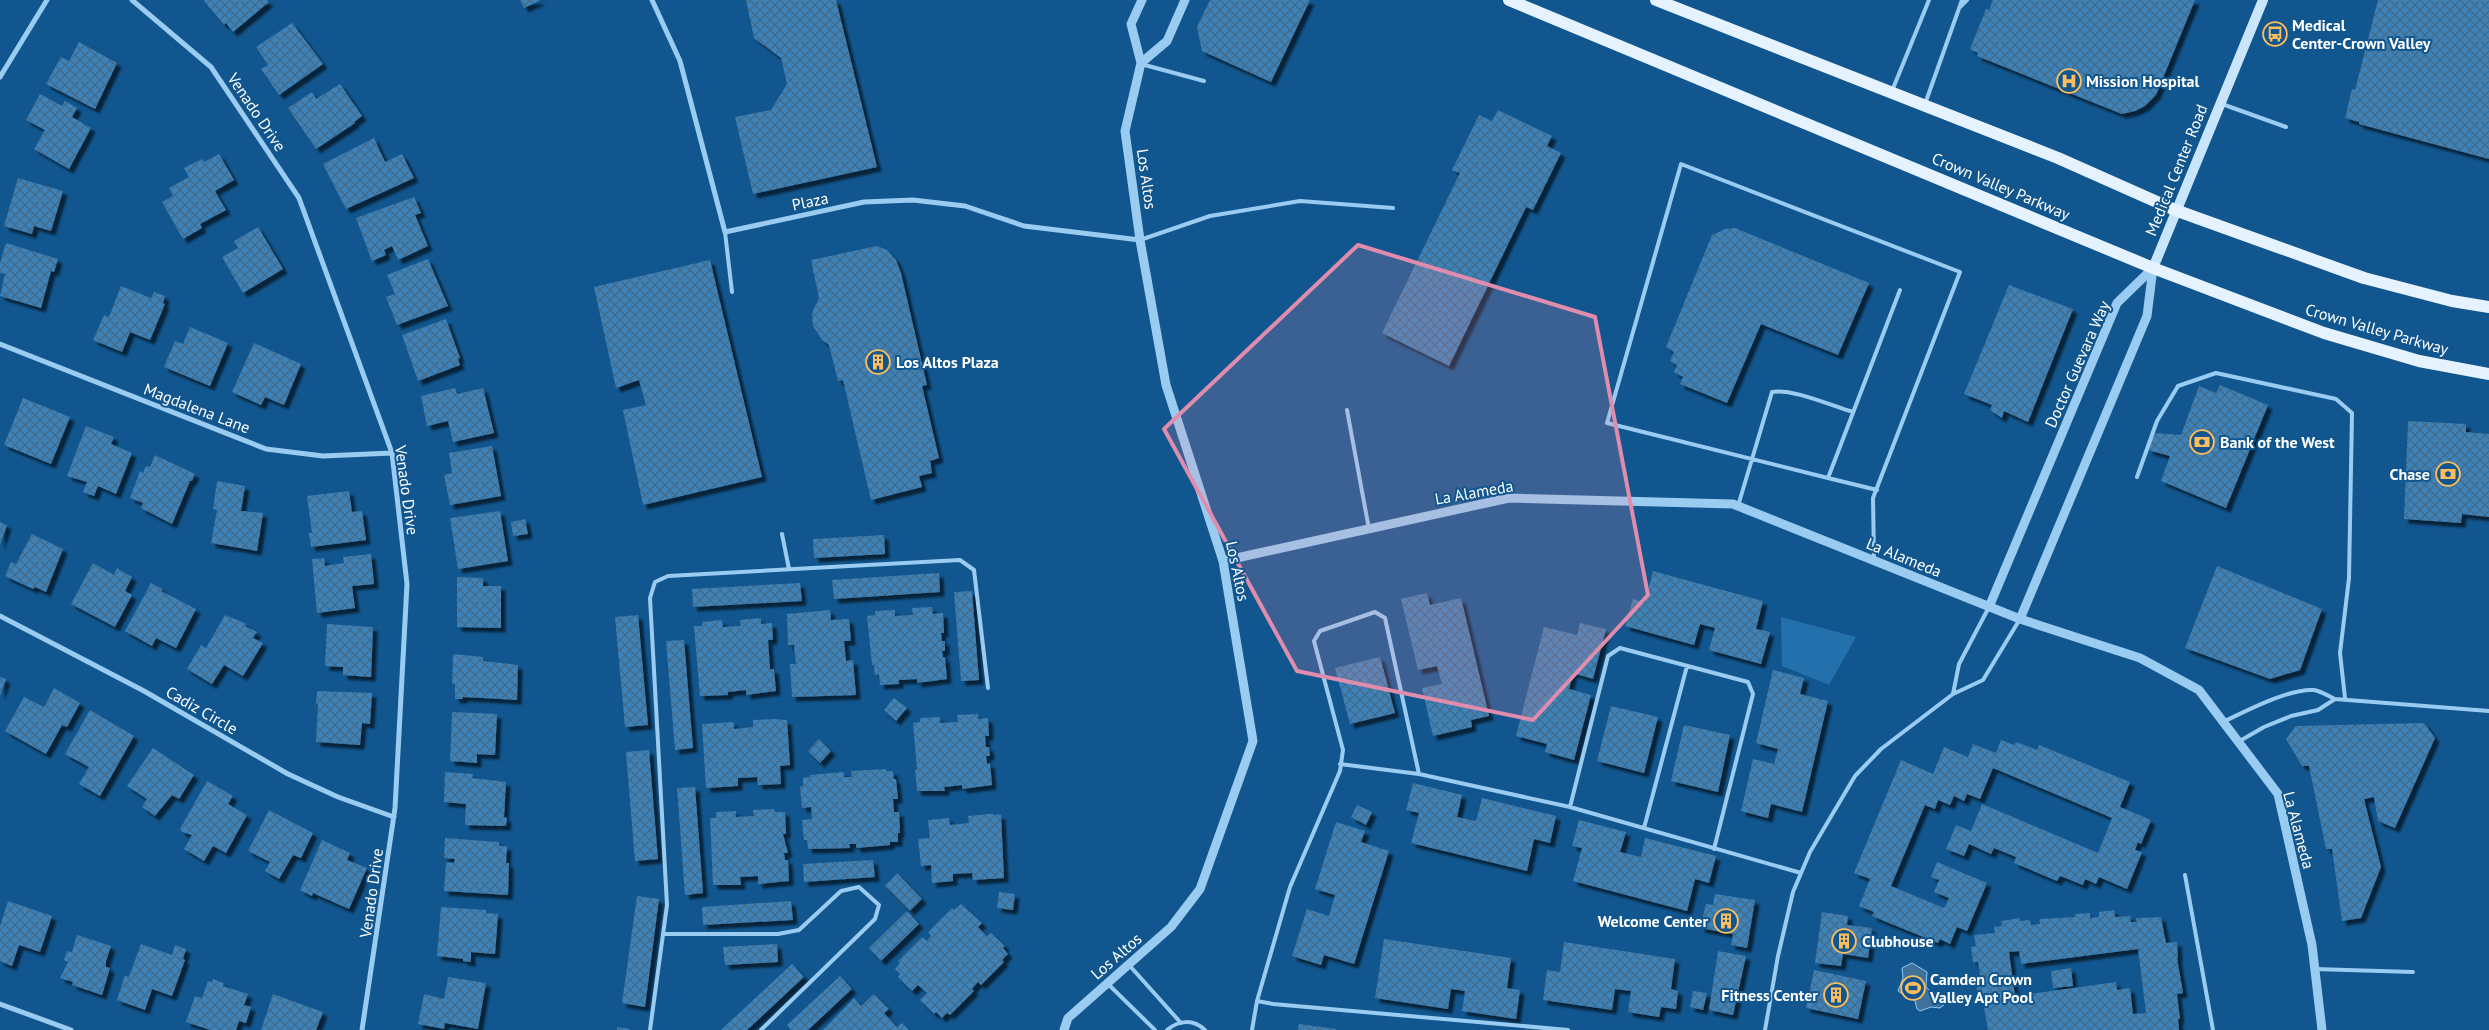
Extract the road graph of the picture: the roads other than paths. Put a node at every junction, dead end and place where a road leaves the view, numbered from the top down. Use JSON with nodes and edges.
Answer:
{"nodes":[{"id":1,"x":48,"y":0,"type":"edge"},
{"id":2,"x":132,"y":0,"type":"edge"},
{"id":3,"x":652,"y":0,"type":"edge"},
{"id":4,"x":1142,"y":0,"type":"edge"},
{"id":5,"x":1185,"y":0,"type":"edge"},
{"id":6,"x":1509,"y":0,"type":"edge"},
{"id":7,"x":1656,"y":0,"type":"edge"},
{"id":8,"x":1929,"y":0,"type":"edge"},
{"id":9,"x":1962,"y":0,"type":"edge"},
{"id":10,"x":1967,"y":0,"type":"edge"},
{"id":11,"x":2263,"y":0,"type":"edge"},
{"id":12,"x":1959,"y":9,"type":"junction"},
{"id":13,"x":1140,"y":63,"type":"junction"},
{"id":14,"x":0,"y":77,"type":"edge"},
{"id":15,"x":1204,"y":81,"type":"dead end"},
{"id":16,"x":1891,"y":93,"type":"junction"},
{"id":17,"x":2220,"y":103,"type":"junction"},
{"id":18,"x":1924,"y":106,"type":"junction"},
{"id":19,"x":2286,"y":127,"type":"dead end"},
{"id":20,"x":1393,"y":208,"type":"dead end"},
{"id":21,"x":2175,"y":210,"type":"junction"},
{"id":22,"x":725,"y":232,"type":"junction"},
{"id":23,"x":1140,"y":240,"type":"junction"},
{"id":24,"x":2153,"y":268,"type":"junction"},
{"id":25,"x":1900,"y":290,"type":"dead end"},
{"id":26,"x":732,"y":292,"type":"dead end"},
{"id":27,"x":2489,"y":307,"type":"edge"},
{"id":28,"x":0,"y":344,"type":"edge"},
{"id":29,"x":2489,"y":374,"type":"edge"},
{"id":30,"x":1347,"y":410,"type":"dead end"},
{"id":31,"x":1853,"y":412,"type":"junction"},
{"id":32,"x":392,"y":452,"type":"junction"},
{"id":33,"x":1751,"y":459,"type":"junction"},
{"id":34,"x":2138,"y":477,"type":"dead end"},
{"id":35,"x":1828,"y":478,"type":"junction"},
{"id":36,"x":1877,"y":490,"type":"junction"},
{"id":37,"x":1738,"y":506,"type":"junction"},
{"id":38,"x":1369,"y":529,"type":"junction"},
{"id":39,"x":782,"y":534,"type":"dead end"},
{"id":40,"x":1223,"y":561,"type":"junction"},
{"id":41,"x":1874,"y":561,"type":"junction"},
{"id":42,"x":789,"y":569,"type":"junction"},
{"id":43,"x":1989,"y":607,"type":"junction"},
{"id":44,"x":0,"y":616,"type":"edge"},
{"id":45,"x":2020,"y":619,"type":"junction"},
{"id":46,"x":1687,"y":666,"type":"junction"},
{"id":47,"x":988,"y":688,"type":"dead end"},
{"id":48,"x":1953,"y":694,"type":"junction"},
{"id":49,"x":2344,"y":698,"type":"junction"},
{"id":50,"x":2336,"y":699,"type":"junction"},
{"id":51,"x":2489,"y":711,"type":"edge"},
{"id":52,"x":2223,"y":722,"type":"junction"},
{"id":53,"x":2238,"y":742,"type":"junction"},
{"id":54,"x":1340,"y":764,"type":"junction"},
{"id":55,"x":1419,"y":774,"type":"junction"},
{"id":56,"x":1570,"y":807,"type":"junction"},
{"id":57,"x":394,"y":817,"type":"junction"},
{"id":58,"x":1644,"y":828,"type":"junction"},
{"id":59,"x":1714,"y":849,"type":"junction"},
{"id":60,"x":1801,"y":873,"type":"junction"},
{"id":61,"x":2184,"y":875,"type":"dead end"},
{"id":62,"x":663,"y":934,"type":"junction"},
{"id":63,"x":1128,"y":965,"type":"junction"},
{"id":64,"x":2314,"y":969,"type":"junction"},
{"id":65,"x":2413,"y":972,"type":"dead end"},
{"id":66,"x":1107,"y":983,"type":"junction"},
{"id":67,"x":1257,"y":1001,"type":"junction"},
{"id":68,"x":0,"y":1004,"type":"edge"},
{"id":69,"x":1181,"y":1023,"type":"junction"},
{"id":70,"x":71,"y":1030,"type":"edge"},
{"id":71,"x":362,"y":1030,"type":"edge"},
{"id":72,"x":650,"y":1030,"type":"edge"},
{"id":73,"x":761,"y":1030,"type":"edge"},
{"id":74,"x":1064,"y":1030,"type":"edge"},
{"id":75,"x":1155,"y":1030,"type":"edge"},
{"id":76,"x":1168,"y":1030,"type":"edge"},
{"id":77,"x":1204,"y":1030,"type":"edge"},
{"id":78,"x":1252,"y":1030,"type":"edge"},
{"id":79,"x":1568,"y":1030,"type":"edge"},
{"id":80,"x":1765,"y":1030,"type":"edge"},
{"id":81,"x":2213,"y":1030,"type":"edge"},
{"id":82,"x":2322,"y":1030,"type":"edge"}],
"edges":[{"from":1,"to":14,"type":"street"},
{"from":2,"to":32,"type":"street","name":"Venado Drive"},
{"from":3,"to":22,"type":"street"},
{"from":4,"to":13,"type":"street","name":"Los Altos"},
{"from":5,"to":13,"type":"street"},
{"from":6,"to":24,"type":"main road","name":"Crown Valley Parkway"},
{"from":7,"to":16,"type":"main road"},
{"from":8,"to":16,"type":"lane"},
{"from":9,"to":12,"type":"lane"},
{"from":10,"to":12,"type":"lane"},
{"from":11,"to":17,"type":"main road","name":"Medical Center Road"},
{"from":12,"to":18,"type":"lane"},
{"from":13,"to":15,"type":"lane"},
{"from":13,"to":23,"type":"street","name":"Los Altos"},
{"from":16,"to":18,"type":"main road"},
{"from":17,"to":19,"type":"lane"},
{"from":17,"to":21,"type":"main road","name":"Medical Center Road"},
{"from":18,"to":21,"type":"main road"},
{"from":20,"to":23,"type":"lane"},
{"from":21,"to":24,"type":"main road","name":"Medical Center Road"},
{"from":21,"to":27,"type":"main road"},
{"from":22,"to":23,"type":"street","name":"Plaza"},
{"from":22,"to":26,"type":"lane"},
{"from":23,"to":40,"type":"street","name":"Los Altos"},
{"from":24,"to":29,"type":"main road","name":"Crown Valley Parkway"},
{"from":24,"to":43,"type":"street","name":"Doctor Guevara Way"},
{"from":24,"to":45,"type":"street"},
{"from":25,"to":31,"type":"lane"},
{"from":28,"to":32,"type":"street","name":"Magdalena Lane"},
{"from":30,"to":38,"type":"lane"},
{"from":31,"to":33,"type":"lane"},
{"from":31,"to":35,"type":"lane"},
{"from":32,"to":57,"type":"street","name":"Venado Drive"},
{"from":33,"to":35,"type":"lane"},
{"from":33,"to":36,"type":"lane"},
{"from":33,"to":37,"type":"lane"},
{"from":34,"to":49,"type":"lane"},
{"from":35,"to":36,"type":"lane"},
{"from":36,"to":41,"type":"lane"},
{"from":37,"to":38,"type":"street","name":"La Alameda"},
{"from":37,"to":41,"type":"street","name":"La Alameda"},
{"from":38,"to":40,"type":"street","name":"La Alameda"},
{"from":39,"to":42,"type":"lane"},
{"from":40,"to":63,"type":"street","name":"Los Altos"},
{"from":41,"to":43,"type":"street","name":"La Alameda"},
{"from":42,"to":47,"type":"lane"},
{"from":42,"to":62,"type":"lane"},
{"from":43,"to":45,"type":"street","name":"La Alameda"},
{"from":43,"to":48,"type":"lane"},
{"from":44,"to":57,"type":"street","name":"Cadiz Circle"},
{"from":45,"to":48,"type":"lane"},
{"from":45,"to":52,"type":"street","name":"La Alameda"},
{"from":46,"to":56,"type":"lane"},
{"from":46,"to":58,"type":"lane"},
{"from":46,"to":59,"type":"lane"},
{"from":48,"to":60,"type":"lane"},
{"from":49,"to":50,"type":"lane"},
{"from":49,"to":51,"type":"lane"},
{"from":50,"to":52,"type":"lane"},
{"from":50,"to":53,"type":"lane"},
{"from":52,"to":53,"type":"street","name":"La Alameda"},
{"from":53,"to":64,"type":"street","name":"La Alameda"},
{"from":54,"to":55,"type":"lane"},
{"from":54,"to":55,"type":"lane"},
{"from":54,"to":67,"type":"lane"},
{"from":55,"to":56,"type":"lane"},
{"from":56,"to":58,"type":"lane"},
{"from":57,"to":71,"type":"street","name":"Venado Drive"},
{"from":58,"to":59,"type":"lane"},
{"from":59,"to":60,"type":"lane"},
{"from":60,"to":80,"type":"lane"},
{"from":61,"to":81,"type":"lane"},
{"from":62,"to":72,"type":"lane"},
{"from":62,"to":73,"type":"lane"},
{"from":63,"to":66,"type":"street","name":"Los Altos"},
{"from":63,"to":69,"type":"lane"},
{"from":64,"to":65,"type":"lane"},
{"from":64,"to":82,"type":"street","name":"La Alameda"},
{"from":66,"to":74,"type":"street","name":"Los Altos"},
{"from":66,"to":75,"type":"lane"},
{"from":67,"to":78,"type":"lane"},
{"from":67,"to":79,"type":"lane"},
{"from":68,"to":70,"type":"street"},
{"from":69,"to":76,"type":"lane"},
{"from":69,"to":77,"type":"lane"}]}
